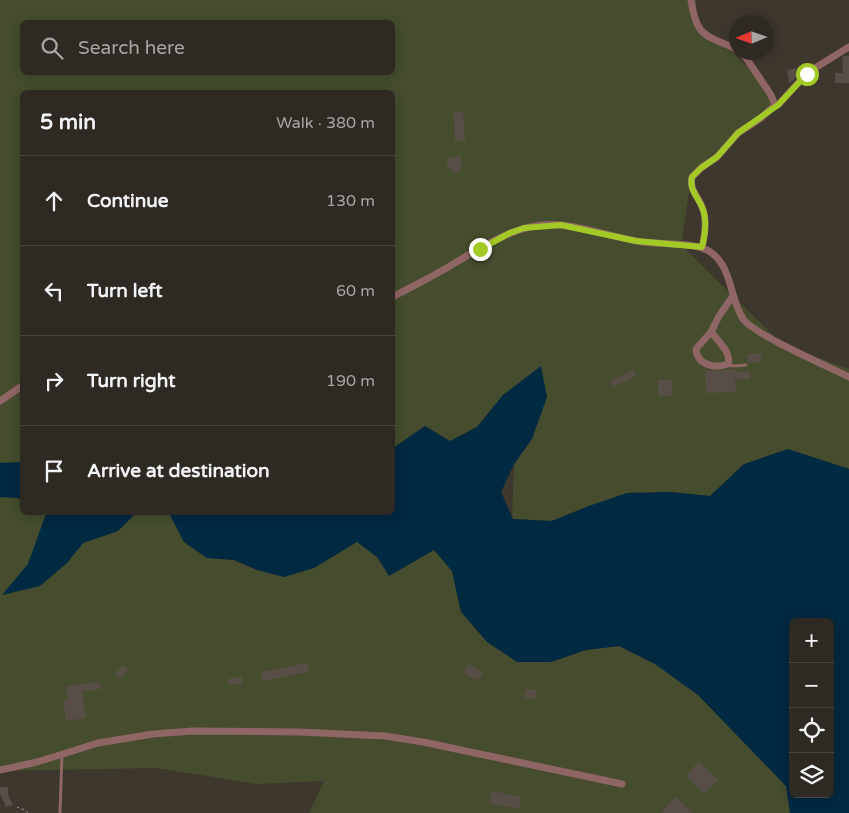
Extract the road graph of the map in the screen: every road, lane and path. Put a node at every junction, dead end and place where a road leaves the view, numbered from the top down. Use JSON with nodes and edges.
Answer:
{"nodes":[{"id":1,"x":691,"y":0,"type":"edge"},
{"id":2,"x":729,"y":46,"type":"edge"},
{"id":3,"x":849,"y":47,"type":"edge"},
{"id":4,"x":749,"y":60,"type":"edge"},
{"id":5,"x":775,"y":105,"type":"junction"},
{"id":6,"x":702,"y":247,"type":"junction"},
{"id":7,"x":395,"y":295,"type":"edge"},
{"id":8,"x":733,"y":296,"type":"junction"},
{"id":9,"x":712,"y":332,"type":"junction"},
{"id":10,"x":728,"y":364,"type":"junction"},
{"id":11,"x":746,"y":365,"type":"dead end"},
{"id":12,"x":849,"y":377,"type":"edge"},
{"id":13,"x":20,"y":387,"type":"edge"},
{"id":14,"x":0,"y":401,"type":"edge"},
{"id":15,"x":62,"y":754,"type":"junction"},
{"id":16,"x":0,"y":770,"type":"edge"},
{"id":17,"x":622,"y":784,"type":"dead end"},
{"id":18,"x":17,"y":807,"type":"dead end"},
{"id":19,"x":28,"y":813,"type":"edge"},
{"id":20,"x":60,"y":813,"type":"edge"}],
"edges":[{"from":1,"to":2,"type":"street"},
{"from":3,"to":5,"type":"street"},
{"from":4,"to":5,"type":"street"},
{"from":5,"to":6,"type":"street"},
{"from":6,"to":7,"type":"street"},
{"from":6,"to":8,"type":"street"},
{"from":8,"to":9,"type":"street"},
{"from":8,"to":12,"type":"street"},
{"from":9,"to":10,"type":"street"},
{"from":9,"to":10,"type":"street"},
{"from":10,"to":11,"type":"lane"},
{"from":13,"to":14,"type":"street"},
{"from":15,"to":16,"type":"street"},
{"from":15,"to":17,"type":"street"},
{"from":15,"to":20,"type":"lane"},
{"from":18,"to":19,"type":"path"}]}
